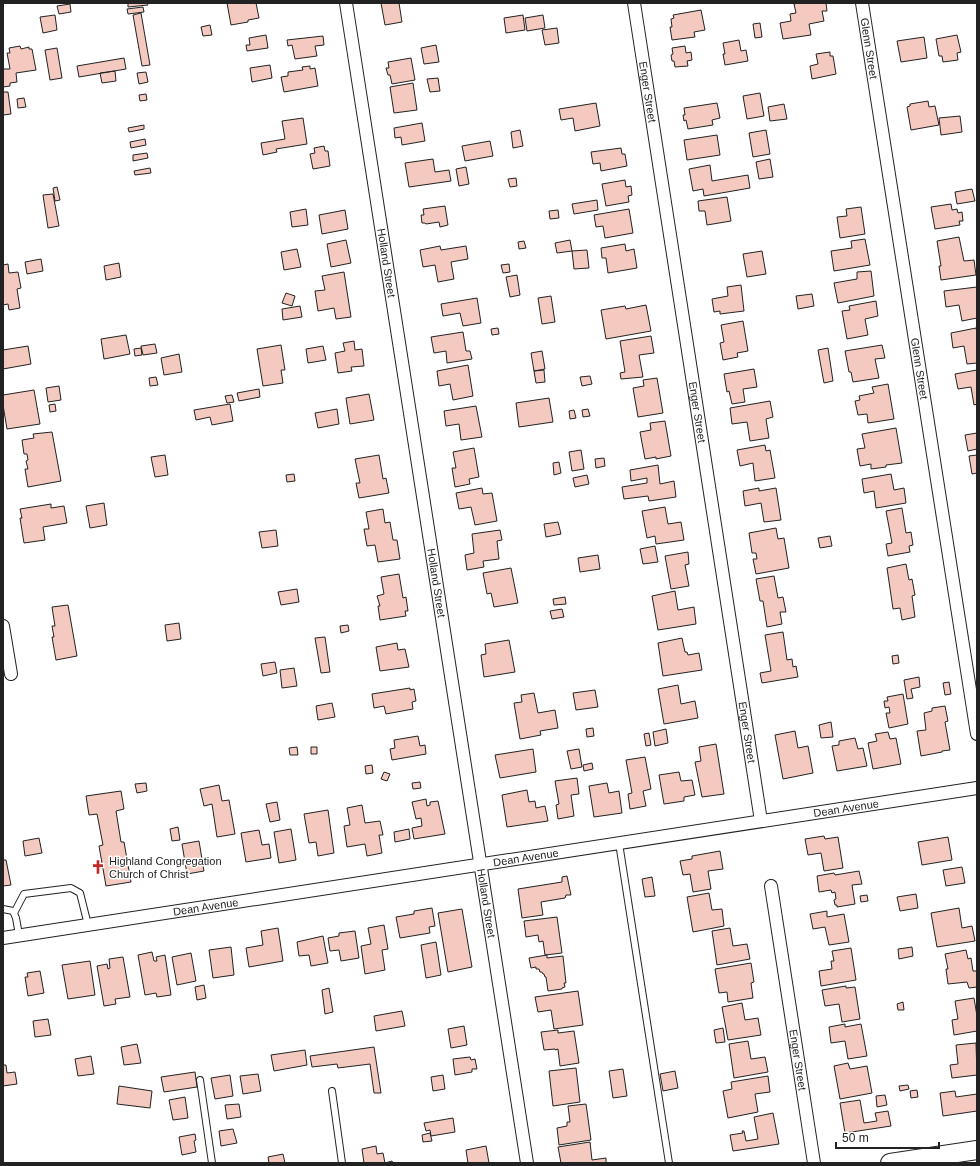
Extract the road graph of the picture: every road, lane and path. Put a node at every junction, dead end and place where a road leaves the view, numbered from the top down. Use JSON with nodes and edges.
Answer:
{"nodes":[{"id":1,"x":346,"y":3,"type":"edge"},
{"id":2,"x":634,"y":3,"type":"edge"},
{"id":3,"x":862,"y":3,"type":"edge"},
{"id":4,"x":3,"y":626,"type":"edge"},
{"id":5,"x":11,"y":674,"type":"dead end"},
{"id":6,"x":977,"y":734,"type":"edge"},
{"id":7,"x":977,"y":788,"type":"edge"},
{"id":8,"x":761,"y":821,"type":"junction"},
{"id":9,"x":619,"y":843,"type":"junction"},
{"id":10,"x":480,"y":864,"type":"junction"},
{"id":11,"x":771,"y":886,"type":"dead end"},
{"id":12,"x":3,"y":909,"type":"edge"},
{"id":13,"x":14,"y":913,"type":"junction"},
{"id":14,"x":88,"y":925,"type":"junction"},
{"id":15,"x":19,"y":935,"type":"junction"},
{"id":16,"x":3,"y":938,"type":"edge"},
{"id":17,"x":200,"y":1080,"type":"dead end"},
{"id":18,"x":332,"y":1091,"type":"dead end"},
{"id":19,"x":977,"y":1150,"type":"edge"},
{"id":20,"x":212,"y":1163,"type":"edge"},
{"id":21,"x":342,"y":1163,"type":"edge"},
{"id":22,"x":527,"y":1163,"type":"edge"},
{"id":23,"x":669,"y":1163,"type":"edge"},
{"id":24,"x":814,"y":1163,"type":"edge"},
{"id":25,"x":890,"y":1163,"type":"edge"}],
"edges":[{"from":1,"to":10,"type":"street","name":"Holland Street"},
{"from":2,"to":8,"type":"street","name":"Enger Street"},
{"from":3,"to":6,"type":"street","name":"Glenn Street"},
{"from":4,"to":5,"type":"street"},
{"from":7,"to":8,"type":"street","name":"Dean Avenue"},
{"from":8,"to":9,"type":"street","name":"Dean Avenue"},
{"from":9,"to":10,"type":"street","name":"Dean Avenue"},
{"from":9,"to":23,"type":"lane"},
{"from":10,"to":14,"type":"street","name":"Dean Avenue"},
{"from":10,"to":22,"type":"street","name":"Holland Street"},
{"from":11,"to":24,"type":"street","name":"Enger Street"},
{"from":12,"to":13,"type":"lane"},
{"from":13,"to":14,"type":"lane"},
{"from":13,"to":15,"type":"lane"},
{"from":14,"to":15,"type":"street","name":"Dean Avenue"},
{"from":15,"to":16,"type":"street","name":"Dean Avenue"},
{"from":17,"to":20,"type":"lane"},
{"from":18,"to":21,"type":"lane"},
{"from":19,"to":25,"type":"street"}]}
